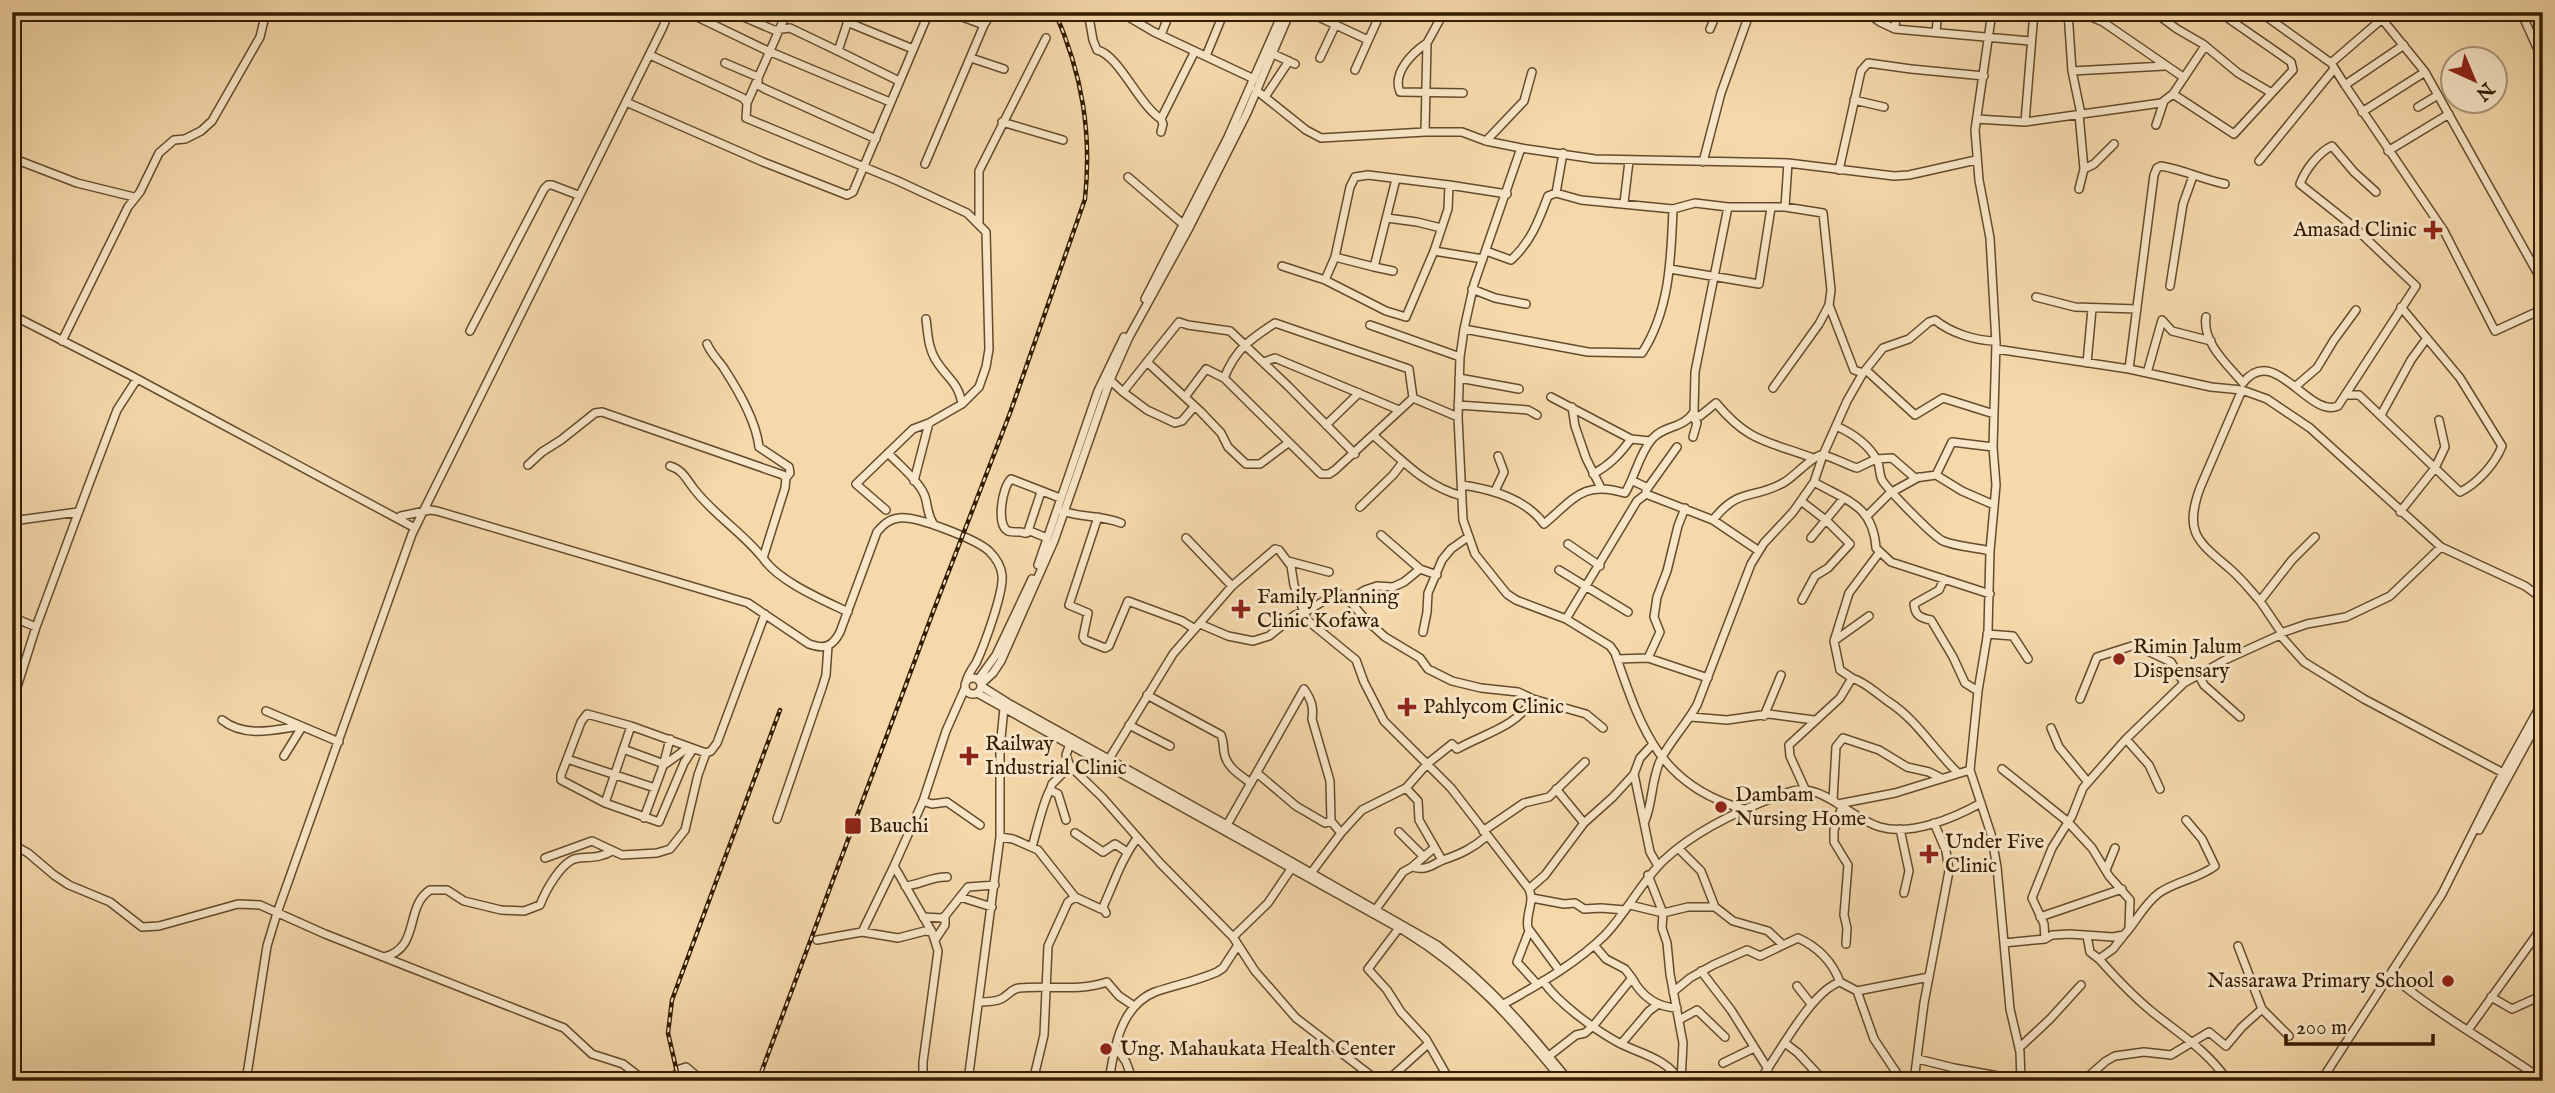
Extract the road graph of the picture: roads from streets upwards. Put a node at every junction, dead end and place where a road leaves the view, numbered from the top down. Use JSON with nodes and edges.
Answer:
{"nodes":[{"id":1,"x":267,"y":12,"type":"edge"},
{"id":2,"x":687,"y":12,"type":"edge"},
{"id":3,"x":732,"y":12,"type":"edge"},
{"id":4,"x":787,"y":12,"type":"edge"},
{"id":5,"x":851,"y":12,"type":"edge"},
{"id":6,"x":929,"y":12,"type":"edge"},
{"id":7,"x":949,"y":12,"type":"edge"},
{"id":8,"x":992,"y":12,"type":"edge"},
{"id":9,"x":1088,"y":12,"type":"edge"},
{"id":10,"x":1121,"y":12,"type":"edge"},
{"id":11,"x":1170,"y":12,"type":"edge"},
{"id":12,"x":1224,"y":12,"type":"edge"},
{"id":13,"x":1283,"y":12,"type":"edge"},
{"id":14,"x":1290,"y":12,"type":"edge"},
{"id":15,"x":1308,"y":12,"type":"edge"},
{"id":16,"x":1381,"y":12,"type":"edge"},
{"id":17,"x":1444,"y":12,"type":"edge"},
{"id":18,"x":1717,"y":12,"type":"edge"},
{"id":19,"x":1750,"y":12,"type":"edge"},
{"id":20,"x":1866,"y":12,"type":"edge"},
{"id":21,"x":1896,"y":12,"type":"edge"},
{"id":22,"x":1938,"y":12,"type":"edge"},
{"id":23,"x":1992,"y":12,"type":"edge"},
{"id":24,"x":2034,"y":12,"type":"edge"},
{"id":25,"x":2068,"y":12,"type":"edge"},
{"id":26,"x":2080,"y":12,"type":"edge"},
{"id":27,"x":2154,"y":12,"type":"edge"},
{"id":28,"x":2219,"y":12,"type":"edge"},
{"id":29,"x":2260,"y":12,"type":"edge"},
{"id":30,"x":2390,"y":12,"type":"edge"},
{"id":31,"x":2523,"y":12,"type":"edge"},
{"id":32,"x":665,"y":13,"type":"edge"},
{"id":33,"x":2382,"y":19,"type":"junction"},
{"id":34,"x":847,"y":22,"type":"junction"},
{"id":35,"x":984,"y":25,"type":"junction"},
{"id":36,"x":1335,"y":26,"type":"junction"},
{"id":37,"x":779,"y":29,"type":"junction"},
{"id":38,"x":1710,"y":29,"type":"dead end"},
{"id":39,"x":1895,"y":29,"type":"junction"},
{"id":40,"x":1937,"y":32,"type":"junction"},
{"id":41,"x":1161,"y":35,"type":"junction"},
{"id":42,"x":1990,"y":36,"type":"junction"},
{"id":43,"x":1046,"y":38,"type":"dead end"},
{"id":44,"x":1368,"y":40,"type":"junction"},
{"id":45,"x":2030,"y":41,"type":"junction"},
{"id":46,"x":1427,"y":43,"type":"junction"},
{"id":47,"x":2404,"y":45,"type":"junction"},
{"id":48,"x":2204,"y":46,"type":"junction"},
{"id":49,"x":914,"y":49,"type":"junction"},
{"id":50,"x":771,"y":51,"type":"junction"},
{"id":51,"x":838,"y":51,"type":"junction"},
{"id":52,"x":1195,"y":51,"type":"junction"},
{"id":53,"x":2543,"y":51,"type":"edge"},
{"id":54,"x":1271,"y":52,"type":"junction"},
{"id":55,"x":650,"y":55,"type":"junction"},
{"id":56,"x":1206,"y":56,"type":"junction"},
{"id":57,"x":971,"y":58,"type":"junction"},
{"id":58,"x":1320,"y":58,"type":"dead end"},
{"id":59,"x":2543,"y":61,"type":"edge"},
{"id":60,"x":725,"y":63,"type":"dead end"},
{"id":61,"x":2166,"y":66,"type":"junction"},
{"id":62,"x":2333,"y":66,"type":"junction"},
{"id":63,"x":1004,"y":69,"type":"dead end"},
{"id":64,"x":1355,"y":70,"type":"dead end"},
{"id":65,"x":2072,"y":71,"type":"junction"},
{"id":66,"x":1532,"y":72,"type":"dead end"},
{"id":67,"x":2424,"y":72,"type":"junction"},
{"id":68,"x":1984,"y":76,"type":"junction"},
{"id":69,"x":758,"y":77,"type":"junction"},
{"id":70,"x":2183,"y":77,"type":"junction"},
{"id":71,"x":1254,"y":79,"type":"junction"},
{"id":72,"x":899,"y":81,"type":"junction"},
{"id":73,"x":2345,"y":85,"type":"junction"},
{"id":74,"x":1256,"y":90,"type":"junction"},
{"id":75,"x":2270,"y":92,"type":"junction"},
{"id":76,"x":1426,"y":93,"type":"junction"},
{"id":77,"x":1463,"y":93,"type":"dead end"},
{"id":78,"x":2173,"y":94,"type":"junction"},
{"id":79,"x":2438,"y":95,"type":"junction"},
{"id":80,"x":1265,"y":97,"type":"junction"},
{"id":81,"x":2440,"y":98,"type":"edge"},
{"id":82,"x":1854,"y":100,"type":"junction"},
{"id":83,"x":2164,"y":101,"type":"junction"},
{"id":84,"x":626,"y":102,"type":"junction"},
{"id":85,"x":890,"y":102,"type":"junction"},
{"id":86,"x":747,"y":103,"type":"junction"},
{"id":87,"x":1884,"y":107,"type":"dead end"},
{"id":88,"x":2418,"y":107,"type":"dead end"},
{"id":89,"x":2362,"y":111,"type":"junction"},
{"id":90,"x":2080,"y":114,"type":"junction"},
{"id":91,"x":2446,"y":116,"type":"edge"},
{"id":92,"x":2450,"y":116,"type":"edge"},
{"id":93,"x":1161,"y":119,"type":"junction"},
{"id":94,"x":1976,"y":119,"type":"junction"},
{"id":95,"x":2025,"y":121,"type":"junction"},
{"id":96,"x":1002,"y":122,"type":"junction"},
{"id":97,"x":2156,"y":125,"type":"dead end"},
{"id":98,"x":1161,"y":132,"type":"dead end"},
{"id":99,"x":1425,"y":132,"type":"junction"},
{"id":100,"x":876,"y":139,"type":"junction"},
{"id":101,"x":1063,"y":139,"type":"dead end"},
{"id":102,"x":1486,"y":141,"type":"junction"},
{"id":103,"x":2114,"y":144,"type":"dead end"},
{"id":104,"x":1521,"y":148,"type":"junction"},
{"id":105,"x":2388,"y":151,"type":"junction"},
{"id":106,"x":1563,"y":153,"type":"junction"},
{"id":107,"x":12,"y":158,"type":"edge"},
{"id":108,"x":1976,"y":160,"type":"junction"},
{"id":109,"x":1629,"y":161,"type":"junction"},
{"id":110,"x":2259,"y":161,"type":"dead end"},
{"id":111,"x":1703,"y":162,"type":"junction"},
{"id":112,"x":1788,"y":163,"type":"junction"},
{"id":113,"x":925,"y":164,"type":"dead end"},
{"id":114,"x":863,"y":167,"type":"junction"},
{"id":115,"x":2084,"y":169,"type":"junction"},
{"id":116,"x":1839,"y":170,"type":"junction"},
{"id":117,"x":1214,"y":172,"type":"junction"},
{"id":118,"x":2193,"y":176,"type":"junction"},
{"id":119,"x":1128,"y":177,"type":"dead end"},
{"id":120,"x":1396,"y":178,"type":"junction"},
{"id":121,"x":2225,"y":184,"type":"dead end"},
{"id":122,"x":1449,"y":185,"type":"junction"},
{"id":123,"x":2079,"y":188,"type":"dead end"},
{"id":124,"x":2376,"y":192,"type":"dead end"},
{"id":125,"x":1556,"y":193,"type":"junction"},
{"id":126,"x":1507,"y":194,"type":"junction"},
{"id":127,"x":578,"y":195,"type":"junction"},
{"id":128,"x":134,"y":197,"type":"junction"},
{"id":129,"x":1624,"y":203,"type":"junction"},
{"id":130,"x":1728,"y":207,"type":"junction"},
{"id":131,"x":1784,"y":207,"type":"junction"},
{"id":132,"x":1771,"y":208,"type":"junction"},
{"id":133,"x":1673,"y":209,"type":"junction"},
{"id":134,"x":1387,"y":218,"type":"junction"},
{"id":135,"x":979,"y":223,"type":"junction"},
{"id":136,"x":1184,"y":225,"type":"junction"},
{"id":137,"x":1441,"y":228,"type":"junction"},
{"id":138,"x":1434,"y":251,"type":"junction"},
{"id":139,"x":1484,"y":255,"type":"junction"},
{"id":140,"x":1335,"y":257,"type":"junction"},
{"id":141,"x":1282,"y":266,"type":"dead end"},
{"id":142,"x":1374,"y":267,"type":"junction"},
{"id":143,"x":1670,"y":269,"type":"junction"},
{"id":144,"x":1393,"y":271,"type":"dead end"},
{"id":145,"x":1714,"y":276,"type":"junction"},
{"id":146,"x":2468,"y":278,"type":"junction"},
{"id":147,"x":1325,"y":280,"type":"junction"},
{"id":148,"x":2459,"y":282,"type":"dead end"},
{"id":149,"x":2543,"y":283,"type":"edge"},
{"id":150,"x":2170,"y":286,"type":"dead end"},
{"id":151,"x":1472,"y":289,"type":"junction"},
{"id":152,"x":2036,"y":297,"type":"dead end"},
{"id":153,"x":1526,"y":304,"type":"dead end"},
{"id":154,"x":1829,"y":305,"type":"junction"},
{"id":155,"x":2401,"y":307,"type":"junction"},
{"id":156,"x":2092,"y":309,"type":"junction"},
{"id":157,"x":2137,"y":309,"type":"junction"},
{"id":158,"x":2543,"y":309,"type":"edge"},
{"id":159,"x":2356,"y":310,"type":"dead end"},
{"id":160,"x":1387,"y":311,"type":"junction"},
{"id":161,"x":12,"y":315,"type":"edge"},
{"id":162,"x":2206,"y":317,"type":"dead end"},
{"id":163,"x":926,"y":319,"type":"dead end"},
{"id":164,"x":1370,"y":324,"type":"dead end"},
{"id":165,"x":1379,"y":328,"type":"junction"},
{"id":166,"x":1464,"y":329,"type":"junction"},
{"id":167,"x":471,"y":331,"type":"dead end"},
{"id":168,"x":2427,"y":338,"type":"junction"},
{"id":169,"x":62,"y":341,"type":"junction"},
{"id":170,"x":2211,"y":341,"type":"junction"},
{"id":171,"x":707,"y":344,"type":"dead end"},
{"id":172,"x":1243,"y":344,"type":"junction"},
{"id":173,"x":1996,"y":345,"type":"junction"},
{"id":174,"x":1460,"y":356,"type":"junction"},
{"id":175,"x":1147,"y":362,"type":"junction"},
{"id":176,"x":1264,"y":362,"type":"junction"},
{"id":177,"x":2087,"y":363,"type":"junction"},
{"id":178,"x":2129,"y":369,"type":"junction"},
{"id":179,"x":1865,"y":371,"type":"junction"},
{"id":180,"x":2147,"y":373,"type":"junction"},
{"id":181,"x":1110,"y":375,"type":"junction"},
{"id":182,"x":1224,"y":378,"type":"junction"},
{"id":183,"x":1459,"y":378,"type":"junction"},
{"id":184,"x":137,"y":379,"type":"junction"},
{"id":185,"x":2295,"y":386,"type":"junction"},
{"id":186,"x":1773,"y":388,"type":"dead end"},
{"id":187,"x":1518,"y":389,"type":"dead end"},
{"id":188,"x":2242,"y":390,"type":"junction"},
{"id":189,"x":1123,"y":392,"type":"junction"},
{"id":190,"x":1359,"y":393,"type":"junction"},
{"id":191,"x":2345,"y":395,"type":"junction"},
{"id":192,"x":1185,"y":397,"type":"junction"},
{"id":193,"x":1551,"y":397,"type":"dead end"},
{"id":194,"x":1413,"y":398,"type":"junction"},
{"id":195,"x":962,"y":404,"type":"junction"},
{"id":196,"x":1458,"y":405,"type":"junction"},
{"id":197,"x":1194,"y":407,"type":"junction"},
{"id":198,"x":1572,"y":407,"type":"junction"},
{"id":199,"x":1399,"y":410,"type":"junction"},
{"id":200,"x":1994,"y":414,"type":"junction"},
{"id":201,"x":1537,"y":415,"type":"dead end"},
{"id":202,"x":1692,"y":415,"type":"junction"},
{"id":203,"x":2381,"y":415,"type":"junction"},
{"id":204,"x":1458,"y":417,"type":"junction"},
{"id":205,"x":2439,"y":420,"type":"dead end"},
{"id":206,"x":929,"y":423,"type":"junction"},
{"id":207,"x":1326,"y":425,"type":"junction"},
{"id":208,"x":1836,"y":426,"type":"junction"},
{"id":209,"x":1373,"y":435,"type":"junction"},
{"id":210,"x":1693,"y":437,"type":"dead end"},
{"id":211,"x":1631,"y":439,"type":"junction"},
{"id":212,"x":1650,"y":441,"type":"junction"},
{"id":213,"x":1287,"y":443,"type":"junction"},
{"id":214,"x":1678,"y":447,"type":"dead end"},
{"id":215,"x":1993,"y":447,"type":"junction"},
{"id":216,"x":888,"y":453,"type":"junction"},
{"id":217,"x":1355,"y":454,"type":"junction"},
{"id":218,"x":1823,"y":455,"type":"junction"},
{"id":219,"x":1498,"y":456,"type":"dead end"},
{"id":220,"x":1812,"y":458,"type":"junction"},
{"id":221,"x":1876,"y":459,"type":"junction"},
{"id":222,"x":1403,"y":461,"type":"junction"},
{"id":223,"x":528,"y":464,"type":"dead end"},
{"id":224,"x":670,"y":467,"type":"dead end"},
{"id":225,"x":2435,"y":468,"type":"junction"},
{"id":226,"x":1593,"y":474,"type":"junction"},
{"id":227,"x":1923,"y":475,"type":"junction"},
{"id":228,"x":1936,"y":475,"type":"junction"},
{"id":229,"x":786,"y":478,"type":"junction"},
{"id":230,"x":914,"y":481,"type":"junction"},
{"id":231,"x":1633,"y":481,"type":"junction"},
{"id":232,"x":1814,"y":482,"type":"junction"},
{"id":233,"x":1462,"y":485,"type":"junction"},
{"id":234,"x":1600,"y":486,"type":"junction"},
{"id":235,"x":1495,"y":491,"type":"junction"},
{"id":236,"x":1041,"y":492,"type":"junction"},
{"id":237,"x":1647,"y":492,"type":"junction"},
{"id":238,"x":1890,"y":493,"type":"junction"},
{"id":239,"x":1462,"y":496,"type":"junction"},
{"id":240,"x":1060,"y":498,"type":"junction"},
{"id":241,"x":1843,"y":499,"type":"junction"},
{"id":242,"x":1801,"y":501,"type":"junction"},
{"id":243,"x":1994,"y":505,"type":"junction"},
{"id":244,"x":1360,"y":507,"type":"dead end"},
{"id":245,"x":1685,"y":508,"type":"junction"},
{"id":246,"x":886,"y":510,"type":"dead end"},
{"id":247,"x":423,"y":511,"type":"junction"},
{"id":248,"x":1063,"y":511,"type":"junction"},
{"id":249,"x":78,"y":512,"type":"junction"},
{"id":250,"x":2400,"y":512,"type":"junction"},
{"id":251,"x":1867,"y":516,"type":"junction"},
{"id":252,"x":1098,"y":517,"type":"junction"},
{"id":253,"x":400,"y":518,"type":"junction"},
{"id":254,"x":1713,"y":520,"type":"junction"},
{"id":255,"x":12,"y":521,"type":"edge"},
{"id":256,"x":1827,"y":521,"type":"junction"},
{"id":257,"x":1121,"y":523,"type":"dead end"},
{"id":258,"x":934,"y":524,"type":"junction"},
{"id":259,"x":415,"y":528,"type":"junction"},
{"id":260,"x":1028,"y":531,"type":"junction"},
{"id":261,"x":1381,"y":535,"type":"dead end"},
{"id":262,"x":1468,"y":537,"type":"junction"},
{"id":263,"x":1811,"y":537,"type":"dead end"},
{"id":264,"x":2315,"y":537,"type":"dead end"},
{"id":265,"x":1047,"y":538,"type":"junction"},
{"id":266,"x":1186,"y":538,"type":"dead end"},
{"id":267,"x":1568,"y":544,"type":"dead end"},
{"id":268,"x":2441,"y":547,"type":"junction"},
{"id":269,"x":1759,"y":551,"type":"junction"},
{"id":270,"x":1990,"y":551,"type":"junction"},
{"id":271,"x":1879,"y":553,"type":"junction"},
{"id":272,"x":763,"y":558,"type":"junction"},
{"id":273,"x":1288,"y":561,"type":"junction"},
{"id":274,"x":1600,"y":566,"type":"junction"},
{"id":275,"x":1420,"y":569,"type":"junction"},
{"id":276,"x":1559,"y":570,"type":"dead end"},
{"id":277,"x":1329,"y":572,"type":"dead end"},
{"id":278,"x":1437,"y":575,"type":"junction"},
{"id":279,"x":1944,"y":579,"type":"junction"},
{"id":280,"x":1232,"y":586,"type":"junction"},
{"id":281,"x":1585,"y":586,"type":"junction"},
{"id":282,"x":1990,"y":594,"type":"junction"},
{"id":283,"x":2543,"y":599,"type":"edge"},
{"id":284,"x":1349,"y":600,"type":"junction"},
{"id":285,"x":1801,"y":600,"type":"dead end"},
{"id":286,"x":2260,"y":601,"type":"junction"},
{"id":287,"x":848,"y":612,"type":"junction"},
{"id":288,"x":1303,"y":612,"type":"junction"},
{"id":289,"x":1628,"y":612,"type":"dead end"},
{"id":290,"x":765,"y":614,"type":"junction"},
{"id":291,"x":1869,"y":616,"type":"dead end"},
{"id":292,"x":12,"y":617,"type":"edge"},
{"id":293,"x":1566,"y":619,"type":"junction"},
{"id":294,"x":36,"y":626,"type":"junction"},
{"id":295,"x":1198,"y":626,"type":"junction"},
{"id":296,"x":1423,"y":632,"type":"dead end"},
{"id":297,"x":1987,"y":634,"type":"junction"},
{"id":298,"x":2281,"y":634,"type":"junction"},
{"id":299,"x":1834,"y":641,"type":"junction"},
{"id":300,"x":828,"y":646,"type":"junction"},
{"id":301,"x":1648,"y":658,"type":"junction"},
{"id":302,"x":1617,"y":659,"type":"junction"},
{"id":303,"x":2028,"y":659,"type":"dead end"},
{"id":304,"x":975,"y":664,"type":"junction"},
{"id":305,"x":2198,"y":674,"type":"junction"},
{"id":306,"x":1781,"y":675,"type":"dead end"},
{"id":307,"x":1708,"y":678,"type":"junction"},
{"id":308,"x":1852,"y":678,"type":"junction"},
{"id":309,"x":2184,"y":683,"type":"junction"},
{"id":310,"x":966,"y":685,"type":"junction"},
{"id":311,"x":978,"y":686,"type":"junction"},
{"id":312,"x":1978,"y":691,"type":"junction"},
{"id":313,"x":1147,"y":695,"type":"junction"},
{"id":314,"x":1533,"y":699,"type":"junction"},
{"id":315,"x":2080,"y":699,"type":"dead end"},
{"id":316,"x":961,"y":700,"type":"junction"},
{"id":317,"x":2543,"y":701,"type":"edge"},
{"id":318,"x":12,"y":703,"type":"edge"},
{"id":319,"x":1004,"y":708,"type":"junction"},
{"id":320,"x":266,"y":711,"type":"dead end"},
{"id":321,"x":2543,"y":713,"type":"edge"},
{"id":322,"x":1764,"y":716,"type":"junction"},
{"id":323,"x":1690,"y":717,"type":"junction"},
{"id":324,"x":2240,"y":717,"type":"dead end"},
{"id":325,"x":222,"y":720,"type":"dead end"},
{"id":326,"x":1814,"y":720,"type":"junction"},
{"id":327,"x":1129,"y":725,"type":"junction"},
{"id":328,"x":301,"y":726,"type":"junction"},
{"id":329,"x":631,"y":726,"type":"junction"},
{"id":330,"x":1602,"y":728,"type":"dead end"},
{"id":331,"x":2051,"y":728,"type":"dead end"},
{"id":332,"x":2126,"y":738,"type":"junction"},
{"id":333,"x":670,"y":739,"type":"junction"},
{"id":334,"x":339,"y":742,"type":"junction"},
{"id":335,"x":1070,"y":744,"type":"junction"},
{"id":336,"x":1652,"y":745,"type":"junction"},
{"id":337,"x":1170,"y":746,"type":"dead end"},
{"id":338,"x":691,"y":748,"type":"junction"},
{"id":339,"x":623,"y":749,"type":"junction"},
{"id":340,"x":706,"y":753,"type":"junction"},
{"id":341,"x":284,"y":756,"type":"dead end"},
{"id":342,"x":1662,"y":758,"type":"junction"},
{"id":343,"x":567,"y":759,"type":"junction"},
{"id":344,"x":1110,"y":759,"type":"junction"},
{"id":345,"x":1585,"y":762,"type":"dead end"},
{"id":346,"x":1427,"y":764,"type":"junction"},
{"id":347,"x":664,"y":765,"type":"junction"},
{"id":348,"x":1070,"y":766,"type":"junction"},
{"id":349,"x":2002,"y":769,"type":"dead end"},
{"id":350,"x":1970,"y":770,"type":"junction"},
{"id":351,"x":1257,"y":773,"type":"junction"},
{"id":352,"x":1958,"y":773,"type":"junction"},
{"id":353,"x":1634,"y":774,"type":"junction"},
{"id":354,"x":615,"y":775,"type":"junction"},
{"id":355,"x":2505,"y":775,"type":"junction"},
{"id":356,"x":1941,"y":778,"type":"junction"},
{"id":357,"x":2087,"y":781,"type":"junction"},
{"id":358,"x":1251,"y":783,"type":"junction"},
{"id":359,"x":655,"y":788,"type":"junction"},
{"id":360,"x":1406,"y":788,"type":"junction"},
{"id":361,"x":1556,"y":789,"type":"junction"},
{"id":362,"x":1805,"y":789,"type":"junction"},
{"id":363,"x":2160,"y":789,"type":"dead end"},
{"id":364,"x":1050,"y":790,"type":"junction"},
{"id":365,"x":923,"y":801,"type":"junction"},
{"id":366,"x":605,"y":803,"type":"junction"},
{"id":367,"x":1838,"y":803,"type":"junction"},
{"id":368,"x":1981,"y":803,"type":"junction"},
{"id":369,"x":1744,"y":809,"type":"junction"},
{"id":370,"x":644,"y":818,"type":"junction"},
{"id":371,"x":777,"y":819,"type":"dead end"},
{"id":372,"x":1066,"y":820,"type":"dead end"},
{"id":373,"x":2186,"y":820,"type":"dead end"},
{"id":374,"x":1331,"y":821,"type":"junction"},
{"id":375,"x":1645,"y":821,"type":"junction"},
{"id":376,"x":2067,"y":821,"type":"junction"},
{"id":377,"x":1584,"y":823,"type":"junction"},
{"id":378,"x":1934,"y":823,"type":"junction"},
{"id":379,"x":980,"y":825,"type":"dead end"},
{"id":380,"x":1227,"y":825,"type":"junction"},
{"id":381,"x":1900,"y":829,"type":"junction"},
{"id":382,"x":1399,"y":832,"type":"dead end"},
{"id":383,"x":1075,"y":833,"type":"dead end"},
{"id":384,"x":1341,"y":833,"type":"junction"},
{"id":385,"x":1485,"y":833,"type":"junction"},
{"id":386,"x":1000,"y":837,"type":"junction"},
{"id":387,"x":1137,"y":838,"type":"junction"},
{"id":388,"x":12,"y":844,"type":"edge"},
{"id":389,"x":1032,"y":847,"type":"junction"},
{"id":390,"x":1434,"y":848,"type":"junction"},
{"id":391,"x":2115,"y":848,"type":"dead end"},
{"id":392,"x":1679,"y":849,"type":"junction"},
{"id":393,"x":612,"y":851,"type":"junction"},
{"id":394,"x":1127,"y":852,"type":"junction"},
{"id":395,"x":1424,"y":857,"type":"junction"},
{"id":396,"x":545,"y":858,"type":"dead end"},
{"id":397,"x":1442,"y":860,"type":"junction"},
{"id":398,"x":894,"y":866,"type":"junction"},
{"id":399,"x":1658,"y":866,"type":"junction"},
{"id":400,"x":1412,"y":867,"type":"junction"},
{"id":401,"x":1291,"y":869,"type":"junction"},
{"id":402,"x":2106,"y":870,"type":"junction"},
{"id":403,"x":1311,"y":873,"type":"junction"},
{"id":404,"x":1648,"y":875,"type":"junction"},
{"id":405,"x":947,"y":877,"type":"dead end"},
{"id":406,"x":905,"y":886,"type":"junction"},
{"id":407,"x":995,"y":886,"type":"junction"},
{"id":408,"x":1529,"y":889,"type":"junction"},
{"id":409,"x":2122,"y":889,"type":"junction"},
{"id":410,"x":1904,"y":893,"type":"dead end"},
{"id":411,"x":960,"y":897,"type":"junction"},
{"id":412,"x":1075,"y":897,"type":"junction"},
{"id":413,"x":1532,"y":898,"type":"junction"},
{"id":414,"x":992,"y":907,"type":"junction"},
{"id":415,"x":1715,"y":907,"type":"junction"},
{"id":416,"x":1627,"y":908,"type":"junction"},
{"id":417,"x":1376,"y":909,"type":"junction"},
{"id":418,"x":277,"y":913,"type":"junction"},
{"id":419,"x":1663,"y":913,"type":"junction"},
{"id":420,"x":945,"y":916,"type":"junction"},
{"id":421,"x":923,"y":917,"type":"junction"},
{"id":422,"x":2040,"y":917,"type":"junction"},
{"id":423,"x":2543,"y":926,"type":"edge"},
{"id":424,"x":1399,"y":928,"type":"junction"},
{"id":425,"x":1529,"y":931,"type":"junction"},
{"id":426,"x":862,"y":932,"type":"junction"},
{"id":427,"x":2127,"y":932,"type":"junction"},
{"id":428,"x":934,"y":936,"type":"junction"},
{"id":429,"x":2087,"y":936,"type":"junction"},
{"id":430,"x":817,"y":940,"type":"dead end"},
{"id":431,"x":2045,"y":940,"type":"junction"},
{"id":432,"x":1235,"y":941,"type":"junction"},
{"id":433,"x":2004,"y":943,"type":"junction"},
{"id":434,"x":1594,"y":944,"type":"junction"},
{"id":435,"x":1782,"y":944,"type":"junction"},
{"id":436,"x":1846,"y":944,"type":"dead end"},
{"id":437,"x":2238,"y":946,"type":"dead end"},
{"id":438,"x":384,"y":957,"type":"junction"},
{"id":439,"x":2099,"y":959,"type":"junction"},
{"id":440,"x":1559,"y":970,"type":"junction"},
{"id":441,"x":1702,"y":971,"type":"junction"},
{"id":442,"x":2543,"y":972,"type":"edge"},
{"id":443,"x":1928,"y":977,"type":"junction"},
{"id":444,"x":1632,"y":978,"type":"junction"},
{"id":445,"x":2394,"y":978,"type":"junction"},
{"id":446,"x":1540,"y":982,"type":"junction"},
{"id":447,"x":1840,"y":982,"type":"junction"},
{"id":448,"x":2081,"y":985,"type":"dead end"},
{"id":449,"x":1797,"y":986,"type":"dead end"},
{"id":450,"x":1045,"y":987,"type":"junction"},
{"id":451,"x":1857,"y":991,"type":"junction"},
{"id":452,"x":1673,"y":992,"type":"junction"},
{"id":453,"x":2540,"y":996,"type":"edge"},
{"id":454,"x":2491,"y":998,"type":"junction"},
{"id":455,"x":979,"y":1002,"type":"junction"},
{"id":456,"x":1504,"y":1004,"type":"junction"},
{"id":457,"x":1811,"y":1004,"type":"junction"},
{"id":458,"x":1657,"y":1005,"type":"junction"},
{"id":459,"x":1134,"y":1006,"type":"junction"},
{"id":460,"x":1677,"y":1008,"type":"junction"},
{"id":461,"x":2262,"y":1009,"type":"junction"},
{"id":462,"x":1679,"y":1020,"type":"junction"},
{"id":463,"x":1594,"y":1026,"type":"junction"},
{"id":464,"x":2468,"y":1030,"type":"junction"},
{"id":465,"x":2289,"y":1036,"type":"dead end"},
{"id":466,"x":1726,"y":1037,"type":"dead end"},
{"id":467,"x":2192,"y":1041,"type":"junction"},
{"id":468,"x":1784,"y":1043,"type":"junction"},
{"id":469,"x":1428,"y":1044,"type":"junction"},
{"id":470,"x":1621,"y":1044,"type":"junction"},
{"id":471,"x":1115,"y":1045,"type":"junction"},
{"id":472,"x":1754,"y":1048,"type":"junction"},
{"id":473,"x":2019,"y":1048,"type":"junction"},
{"id":474,"x":1549,"y":1056,"type":"junction"},
{"id":475,"x":1918,"y":1059,"type":"junction"},
{"id":476,"x":1723,"y":1063,"type":"dead end"},
{"id":477,"x":1954,"y":1068,"type":"junction"},
{"id":478,"x":1768,"y":1069,"type":"junction"},
{"id":479,"x":2537,"y":1075,"type":"edge"},
{"id":480,"x":1900,"y":1079,"type":"edge"},
{"id":481,"x":1560,"y":1080,"type":"edge"},
{"id":482,"x":1914,"y":1080,"type":"edge"},
{"id":483,"x":2020,"y":1080,"type":"edge"},
{"id":484,"x":246,"y":1081,"type":"edge"},
{"id":485,"x":645,"y":1081,"type":"edge"},
{"id":486,"x":672,"y":1081,"type":"edge"},
{"id":487,"x":699,"y":1081,"type":"edge"},
{"id":488,"x":923,"y":1081,"type":"edge"},
{"id":489,"x":968,"y":1081,"type":"edge"},
{"id":490,"x":1033,"y":1081,"type":"edge"},
{"id":491,"x":1109,"y":1081,"type":"edge"},
{"id":492,"x":1133,"y":1081,"type":"edge"},
{"id":493,"x":1378,"y":1081,"type":"edge"},
{"id":494,"x":1387,"y":1081,"type":"edge"},
{"id":495,"x":1450,"y":1081,"type":"edge"},
{"id":496,"x":1569,"y":1081,"type":"edge"},
{"id":497,"x":1680,"y":1081,"type":"edge"},
{"id":498,"x":1759,"y":1081,"type":"edge"},
{"id":499,"x":1824,"y":1081,"type":"edge"},
{"id":500,"x":1955,"y":1081,"type":"edge"},
{"id":501,"x":2082,"y":1081,"type":"edge"},
{"id":502,"x":2228,"y":1081,"type":"edge"},
{"id":503,"x":2322,"y":1081,"type":"edge"}],
"edges":[{"from":1,"to":128,"type":"street"},
{"from":2,"to":50,"type":"street"},
{"from":3,"to":37,"type":"street"},
{"from":4,"to":37,"type":"street"},
{"from":5,"to":34,"type":"street"},
{"from":6,"to":49,"type":"street"},
{"from":7,"to":35,"type":"street"},
{"from":8,"to":35,"type":"street"},
{"from":9,"to":93,"type":"street"},
{"from":10,"to":41,"type":"street"},
{"from":11,"to":41,"type":"street"},
{"from":12,"to":56,"type":"street"},
{"from":13,"to":71,"type":"street"},
{"from":14,"to":54,"type":"street"},
{"from":15,"to":36,"type":"street"},
{"from":16,"to":44,"type":"street"},
{"from":17,"to":46,"type":"street"},
{"from":18,"to":38,"type":"street"},
{"from":19,"to":111,"type":"street"},
{"from":20,"to":39,"type":"street"},
{"from":21,"to":39,"type":"street"},
{"from":22,"to":40,"type":"street"},
{"from":23,"to":42,"type":"street"},
{"from":24,"to":45,"type":"street"},
{"from":25,"to":65,"type":"street"},
{"from":26,"to":61,"type":"street"},
{"from":27,"to":48,"type":"street"},
{"from":28,"to":75,"type":"street"},
{"from":29,"to":62,"type":"street"},
{"from":30,"to":33,"type":"street"},
{"from":31,"to":53,"type":"street"},
{"from":31,"to":59,"type":"street"},
{"from":32,"to":55,"type":"street"},
{"from":33,"to":47,"type":"street"},
{"from":33,"to":62,"type":"street"},
{"from":34,"to":49,"type":"street"},
{"from":34,"to":51,"type":"street"},
{"from":35,"to":57,"type":"street"},
{"from":36,"to":44,"type":"street"},
{"from":36,"to":58,"type":"street"},
{"from":37,"to":50,"type":"street"},
{"from":37,"to":51,"type":"street"},
{"from":39,"to":40,"type":"street"},
{"from":40,"to":42,"type":"street"},
{"from":41,"to":52,"type":"street"},
{"from":42,"to":45,"type":"street"},
{"from":42,"to":68,"type":"street"},
{"from":43,"to":96,"type":"street"},
{"from":44,"to":64,"type":"street"},
{"from":45,"to":95,"type":"street"},
{"from":46,"to":76,"type":"street"},
{"from":46,"to":76,"type":"street"},
{"from":47,"to":67,"type":"street"},
{"from":47,"to":73,"type":"street"},
{"from":48,"to":70,"type":"street"},
{"from":48,"to":75,"type":"street"},
{"from":49,"to":72,"type":"street"},
{"from":50,"to":69,"type":"street"},
{"from":50,"to":85,"type":"street"},
{"from":51,"to":72,"type":"street"},
{"from":52,"to":56,"type":"street"},
{"from":52,"to":93,"type":"street"},
{"from":54,"to":74,"type":"street"},
{"from":54,"to":80,"type":"street"},
{"from":55,"to":84,"type":"street"},
{"from":55,"to":86,"type":"street"},
{"from":56,"to":71,"type":"street"},
{"from":57,"to":63,"type":"street"},
{"from":57,"to":113,"type":"street"},
{"from":60,"to":69,"type":"street"},
{"from":61,"to":65,"type":"street"},
{"from":61,"to":70,"type":"street"},
{"from":62,"to":73,"type":"street"},
{"from":62,"to":110,"type":"street"},
{"from":65,"to":90,"type":"street"},
{"from":66,"to":102,"type":"street"},
{"from":67,"to":79,"type":"street"},
{"from":67,"to":89,"type":"street"},
{"from":68,"to":82,"type":"street"},
{"from":68,"to":94,"type":"street"},
{"from":69,"to":86,"type":"street"},
{"from":69,"to":100,"type":"street"},
{"from":70,"to":78,"type":"street"},
{"from":71,"to":117,"type":"street"},
{"from":72,"to":85,"type":"street"},
{"from":73,"to":89,"type":"street"},
{"from":74,"to":80,"type":"street"},
{"from":74,"to":117,"type":"street"},
{"from":75,"to":78,"type":"street"},
{"from":76,"to":77,"type":"street"},
{"from":76,"to":99,"type":"street"},
{"from":78,"to":83,"type":"street"},
{"from":79,"to":81,"type":"street"},
{"from":79,"to":88,"type":"street"},
{"from":80,"to":99,"type":"street"},
{"from":82,"to":87,"type":"street"},
{"from":82,"to":116,"type":"street"},
{"from":83,"to":90,"type":"street"},
{"from":83,"to":97,"type":"street"},
{"from":84,"to":114,"type":"street"},
{"from":84,"to":127,"type":"street"},
{"from":85,"to":100,"type":"street"},
{"from":86,"to":114,"type":"street"},
{"from":89,"to":105,"type":"street"},
{"from":90,"to":95,"type":"street"},
{"from":90,"to":115,"type":"street"},
{"from":91,"to":105,"type":"street"},
{"from":92,"to":149,"type":"street"},
{"from":93,"to":98,"type":"street"},
{"from":94,"to":95,"type":"street"},
{"from":94,"to":108,"type":"street"},
{"from":96,"to":101,"type":"street"},
{"from":96,"to":135,"type":"street"},
{"from":99,"to":102,"type":"street"},
{"from":100,"to":114,"type":"street"},
{"from":102,"to":104,"type":"street"},
{"from":103,"to":115,"type":"street"},
{"from":104,"to":106,"type":"street"},
{"from":104,"to":126,"type":"street"},
{"from":105,"to":146,"type":"street"},
{"from":106,"to":109,"type":"street"},
{"from":106,"to":125,"type":"street"},
{"from":107,"to":128,"type":"street"},
{"from":108,"to":116,"type":"street"},
{"from":108,"to":173,"type":"street"},
{"from":109,"to":111,"type":"street"},
{"from":109,"to":129,"type":"street"},
{"from":111,"to":112,"type":"street"},
{"from":112,"to":116,"type":"street"},
{"from":112,"to":131,"type":"street"},
{"from":114,"to":135,"type":"street"},
{"from":115,"to":123,"type":"street"},
{"from":117,"to":136,"type":"street"},
{"from":117,"to":181,"type":"street"},
{"from":118,"to":121,"type":"street"},
{"from":118,"to":150,"type":"street"},
{"from":118,"to":157,"type":"street"},
{"from":119,"to":136,"type":"street"},
{"from":120,"to":122,"type":"street"},
{"from":120,"to":134,"type":"street"},
{"from":120,"to":140,"type":"street"},
{"from":122,"to":126,"type":"street"},
{"from":122,"to":137,"type":"street"},
{"from":124,"to":155,"type":"street"},
{"from":125,"to":129,"type":"street"},
{"from":125,"to":139,"type":"street"},
{"from":126,"to":139,"type":"street"},
{"from":127,"to":167,"type":"street"},
{"from":127,"to":247,"type":"street"},
{"from":128,"to":169,"type":"street"},
{"from":129,"to":133,"type":"street"},
{"from":130,"to":132,"type":"street"},
{"from":130,"to":133,"type":"street"},
{"from":130,"to":145,"type":"street"},
{"from":131,"to":132,"type":"street"},
{"from":131,"to":154,"type":"street"},
{"from":132,"to":145,"type":"street"},
{"from":133,"to":143,"type":"street"},
{"from":134,"to":137,"type":"street"},
{"from":134,"to":142,"type":"street"},
{"from":135,"to":195,"type":"street"},
{"from":136,"to":181,"type":"street"},
{"from":137,"to":138,"type":"street"},
{"from":138,"to":139,"type":"street"},
{"from":138,"to":160,"type":"street"},
{"from":139,"to":151,"type":"street"},
{"from":140,"to":142,"type":"street"},
{"from":140,"to":147,"type":"street"},
{"from":141,"to":147,"type":"street"},
{"from":142,"to":144,"type":"street"},
{"from":143,"to":145,"type":"street"},
{"from":143,"to":166,"type":"street"},
{"from":145,"to":202,"type":"street"},
{"from":146,"to":148,"type":"street"},
{"from":146,"to":158,"type":"street"},
{"from":147,"to":160,"type":"street"},
{"from":151,"to":153,"type":"street"},
{"from":151,"to":166,"type":"street"},
{"from":152,"to":156,"type":"street"},
{"from":154,"to":179,"type":"street"},
{"from":154,"to":186,"type":"street"},
{"from":155,"to":168,"type":"street"},
{"from":155,"to":191,"type":"street"},
{"from":156,"to":157,"type":"street"},
{"from":156,"to":177,"type":"street"},
{"from":157,"to":178,"type":"street"},
{"from":159,"to":185,"type":"street"},
{"from":160,"to":165,"type":"street"},
{"from":161,"to":169,"type":"street"},
{"from":162,"to":170,"type":"street"},
{"from":163,"to":195,"type":"street"},
{"from":164,"to":165,"type":"street"},
{"from":165,"to":174,"type":"street"},
{"from":166,"to":174,"type":"street"},
{"from":168,"to":203,"type":"street"},
{"from":168,"to":225,"type":"street"},
{"from":169,"to":184,"type":"street"},
{"from":170,"to":180,"type":"street"},
{"from":170,"to":185,"type":"street"},
{"from":171,"to":229,"type":"street"},
{"from":172,"to":175,"type":"street"},
{"from":172,"to":176,"type":"street"},
{"from":172,"to":182,"type":"street"},
{"from":172,"to":194,"type":"street"},
{"from":173,"to":177,"type":"street"},
{"from":173,"to":179,"type":"street"},
{"from":173,"to":200,"type":"street"},
{"from":174,"to":183,"type":"street"},
{"from":175,"to":189,"type":"street"},
{"from":175,"to":192,"type":"street"},
{"from":176,"to":190,"type":"street"},
{"from":176,"to":207,"type":"street"},
{"from":177,"to":178,"type":"street"},
{"from":178,"to":180,"type":"street"},
{"from":179,"to":200,"type":"street"},
{"from":179,"to":208,"type":"street"},
{"from":180,"to":188,"type":"street"},
{"from":181,"to":189,"type":"street"},
{"from":181,"to":240,"type":"street"},
{"from":181,"to":248,"type":"street"},
{"from":182,"to":192,"type":"street"},
{"from":182,"to":213,"type":"street"},
{"from":183,"to":187,"type":"street"},
{"from":183,"to":196,"type":"street"},
{"from":184,"to":249,"type":"street"},
{"from":184,"to":253,"type":"street"},
{"from":185,"to":191,"type":"street"},
{"from":188,"to":250,"type":"street"},
{"from":188,"to":286,"type":"street"},
{"from":189,"to":197,"type":"street"},
{"from":190,"to":199,"type":"street"},
{"from":190,"to":207,"type":"street"},
{"from":191,"to":203,"type":"street"},
{"from":192,"to":197,"type":"street"},
{"from":193,"to":198,"type":"street"},
{"from":194,"to":199,"type":"street"},
{"from":194,"to":204,"type":"street"},
{"from":195,"to":206,"type":"street"},
{"from":196,"to":201,"type":"street"},
{"from":196,"to":204,"type":"street"},
{"from":197,"to":213,"type":"street"},
{"from":198,"to":211,"type":"street"},
{"from":198,"to":226,"type":"street"},
{"from":199,"to":209,"type":"street"},
{"from":200,"to":215,"type":"street"},
{"from":202,"to":210,"type":"street"},
{"from":202,"to":212,"type":"street"},
{"from":202,"to":220,"type":"street"},
{"from":203,"to":225,"type":"street"},
{"from":204,"to":233,"type":"street"},
{"from":205,"to":225,"type":"street"},
{"from":206,"to":216,"type":"street"},
{"from":206,"to":230,"type":"street"},
{"from":207,"to":217,"type":"street"},
{"from":208,"to":218,"type":"street"},
{"from":208,"to":221,"type":"street"},
{"from":209,"to":217,"type":"street"},
{"from":209,"to":222,"type":"street"},
{"from":211,"to":212,"type":"street"},
{"from":211,"to":226,"type":"street"},
{"from":212,"to":231,"type":"street"},
{"from":213,"to":217,"type":"street"},
{"from":214,"to":237,"type":"street"},
{"from":215,"to":228,"type":"street"},
{"from":215,"to":243,"type":"street"},
{"from":216,"to":230,"type":"street"},
{"from":216,"to":246,"type":"street"},
{"from":218,"to":220,"type":"street"},
{"from":218,"to":221,"type":"street"},
{"from":218,"to":232,"type":"street"},
{"from":219,"to":235,"type":"street"},
{"from":220,"to":254,"type":"street"},
{"from":221,"to":227,"type":"street"},
{"from":221,"to":238,"type":"street"},
{"from":222,"to":239,"type":"street"},
{"from":222,"to":244,"type":"street"},
{"from":223,"to":229,"type":"street"},
{"from":224,"to":272,"type":"street"},
{"from":225,"to":250,"type":"street"},
{"from":226,"to":234,"type":"street"},
{"from":227,"to":228,"type":"street"},
{"from":227,"to":238,"type":"street"},
{"from":228,"to":243,"type":"street"},
{"from":229,"to":272,"type":"street"},
{"from":230,"to":258,"type":"street"},
{"from":231,"to":234,"type":"street"},
{"from":231,"to":237,"type":"street"},
{"from":232,"to":241,"type":"street"},
{"from":232,"to":242,"type":"street"},
{"from":233,"to":235,"type":"street"},
{"from":233,"to":239,"type":"street"},
{"from":234,"to":235,"type":"street"},
{"from":236,"to":240,"type":"street"},
{"from":236,"to":260,"type":"street"},
{"from":236,"to":260,"type":"street"},
{"from":237,"to":245,"type":"street"},
{"from":237,"to":274,"type":"street"},
{"from":238,"to":251,"type":"street"},
{"from":238,"to":270,"type":"street"},
{"from":239,"to":262,"type":"street"},
{"from":240,"to":265,"type":"street"},
{"from":241,"to":251,"type":"street"},
{"from":241,"to":256,"type":"street"},
{"from":242,"to":256,"type":"street"},
{"from":242,"to":269,"type":"street"},
{"from":243,"to":270,"type":"street"},
{"from":245,"to":254,"type":"street"},
{"from":245,"to":301,"type":"street"},
{"from":247,"to":253,"type":"street"},
{"from":247,"to":259,"type":"street"},
{"from":247,"to":290,"type":"street"},
{"from":248,"to":252,"type":"street"},
{"from":248,"to":311,"type":"street"},
{"from":249,"to":255,"type":"street"},
{"from":249,"to":294,"type":"street"},
{"from":250,"to":268,"type":"street"},
{"from":251,"to":271,"type":"street"},
{"from":252,"to":257,"type":"street"},
{"from":252,"to":295,"type":"street"},
{"from":253,"to":259,"type":"street"},
{"from":253,"to":259,"type":"street"},
{"from":254,"to":269,"type":"street"},
{"from":256,"to":263,"type":"street"},
{"from":256,"to":285,"type":"street"},
{"from":258,"to":287,"type":"street"},
{"from":258,"to":304,"type":"street"},
{"from":259,"to":334,"type":"street"},
{"from":260,"to":265,"type":"street"},
{"from":261,"to":275,"type":"street"},
{"from":262,"to":278,"type":"street"},
{"from":262,"to":293,"type":"street"},
{"from":264,"to":286,"type":"street"},
{"from":265,"to":311,"type":"street"},
{"from":266,"to":280,"type":"street"},
{"from":267,"to":274,"type":"street"},
{"from":268,"to":283,"type":"street"},
{"from":268,"to":298,"type":"street"},
{"from":269,"to":307,"type":"street"},
{"from":270,"to":282,"type":"street"},
{"from":271,"to":279,"type":"street"},
{"from":271,"to":299,"type":"street"},
{"from":272,"to":287,"type":"street"},
{"from":273,"to":277,"type":"street"},
{"from":273,"to":280,"type":"street"},
{"from":273,"to":288,"type":"street"},
{"from":274,"to":281,"type":"street"},
{"from":275,"to":278,"type":"street"},
{"from":275,"to":284,"type":"street"},
{"from":276,"to":281,"type":"street"},
{"from":278,"to":296,"type":"street"},
{"from":279,"to":282,"type":"street"},
{"from":279,"to":312,"type":"street"},
{"from":280,"to":295,"type":"street"},
{"from":281,"to":289,"type":"street"},
{"from":281,"to":293,"type":"street"},
{"from":282,"to":297,"type":"street"},
{"from":284,"to":288,"type":"street"},
{"from":284,"to":314,"type":"street"},
{"from":286,"to":298,"type":"street"},
{"from":287,"to":300,"type":"street"},
{"from":288,"to":295,"type":"street"},
{"from":288,"to":346,"type":"street"},
{"from":290,"to":300,"type":"street"},
{"from":290,"to":340,"type":"street"},
{"from":291,"to":299,"type":"street"},
{"from":292,"to":294,"type":"street"},
{"from":293,"to":302,"type":"street"},
{"from":294,"to":318,"type":"street"},
{"from":295,"to":313,"type":"street"},
{"from":297,"to":303,"type":"street"},
{"from":297,"to":312,"type":"street"},
{"from":298,"to":305,"type":"street"},
{"from":298,"to":355,"type":"street"},
{"from":299,"to":308,"type":"street"},
{"from":300,"to":371,"type":"street"},
{"from":301,"to":302,"type":"street"},
{"from":301,"to":307,"type":"street"},
{"from":302,"to":336,"type":"street"},
{"from":304,"to":310,"type":"street"},
{"from":304,"to":311,"type":"street"},
{"from":305,"to":309,"type":"street"},
{"from":305,"to":324,"type":"street"},
{"from":306,"to":322,"type":"street"},
{"from":307,"to":323,"type":"street"},
{"from":308,"to":326,"type":"street"},
{"from":308,"to":352,"type":"street"},
{"from":309,"to":315,"type":"street"},
{"from":309,"to":332,"type":"street"},
{"from":310,"to":311,"type":"street"},
{"from":310,"to":311,"type":"street"},
{"from":310,"to":316,"type":"street"},
{"from":311,"to":316,"type":"street"},
{"from":311,"to":319,"type":"street"},
{"from":311,"to":344,"type":"street"},
{"from":312,"to":350,"type":"street"},
{"from":313,"to":327,"type":"street"},
{"from":313,"to":358,"type":"street"},
{"from":314,"to":330,"type":"street"},
{"from":314,"to":346,"type":"street"},
{"from":316,"to":365,"type":"street"},
{"from":317,"to":355,"type":"street"},
{"from":319,"to":335,"type":"street"},
{"from":319,"to":386,"type":"street"},
{"from":320,"to":328,"type":"street"},
{"from":321,"to":355,"type":"street"},
{"from":322,"to":323,"type":"street"},
{"from":322,"to":326,"type":"street"},
{"from":323,"to":342,"type":"street"},
{"from":325,"to":328,"type":"street"},
{"from":326,"to":362,"type":"street"},
{"from":327,"to":337,"type":"street"},
{"from":327,"to":344,"type":"street"},
{"from":328,"to":334,"type":"street"},
{"from":328,"to":341,"type":"street"},
{"from":329,"to":333,"type":"street"},
{"from":329,"to":339,"type":"street"},
{"from":329,"to":343,"type":"street"},
{"from":331,"to":357,"type":"street"},
{"from":332,"to":357,"type":"street"},
{"from":332,"to":363,"type":"street"},
{"from":333,"to":338,"type":"street"},
{"from":333,"to":347,"type":"street"},
{"from":334,"to":418,"type":"street"},
{"from":335,"to":348,"type":"street"},
{"from":335,"to":401,"type":"street"},
{"from":336,"to":342,"type":"street"},
{"from":336,"to":353,"type":"street"},
{"from":338,"to":340,"type":"street"},
{"from":338,"to":347,"type":"street"},
{"from":338,"to":370,"type":"street"},
{"from":339,"to":347,"type":"street"},
{"from":339,"to":354,"type":"street"},
{"from":340,"to":393,"type":"street"},
{"from":342,"to":369,"type":"street"},
{"from":342,"to":375,"type":"street"},
{"from":343,"to":354,"type":"street"},
{"from":343,"to":366,"type":"street"},
{"from":344,"to":380,"type":"street"},
{"from":345,"to":361,"type":"street"},
{"from":346,"to":360,"type":"street"},
{"from":346,"to":385,"type":"street"},
{"from":347,"to":359,"type":"street"},
{"from":348,"to":364,"type":"street"},
{"from":348,"to":387,"type":"street"},
{"from":349,"to":376,"type":"street"},
{"from":350,"to":352,"type":"street"},
{"from":350,"to":368,"type":"street"},
{"from":351,"to":358,"type":"street"},
{"from":351,"to":374,"type":"street"},
{"from":351,"to":374,"type":"street"},
{"from":352,"to":356,"type":"street"},
{"from":353,"to":375,"type":"street"},
{"from":353,"to":377,"type":"street"},
{"from":354,"to":359,"type":"street"},
{"from":354,"to":366,"type":"street"},
{"from":355,"to":445,"type":"street"},
{"from":355,"to":503,"type":"street"},
{"from":356,"to":367,"type":"street"},
{"from":356,"to":367,"type":"street"},
{"from":357,"to":376,"type":"street"},
{"from":358,"to":380,"type":"street"},
{"from":359,"to":370,"type":"street"},
{"from":360,"to":384,"type":"street"},
{"from":360,"to":390,"type":"street"},
{"from":361,"to":377,"type":"street"},
{"from":361,"to":385,"type":"street"},
{"from":362,"to":367,"type":"street"},
{"from":362,"to":369,"type":"street"},
{"from":364,"to":372,"type":"street"},
{"from":364,"to":389,"type":"street"},
{"from":365,"to":379,"type":"street"},
{"from":365,"to":398,"type":"street"},
{"from":366,"to":370,"type":"street"},
{"from":367,"to":381,"type":"street"},
{"from":367,"to":436,"type":"street"},
{"from":368,"to":378,"type":"street"},
{"from":368,"to":433,"type":"street"},
{"from":369,"to":392,"type":"street"},
{"from":373,"to":427,"type":"street"},
{"from":374,"to":384,"type":"street"},
{"from":375,"to":399,"type":"street"},
{"from":376,"to":402,"type":"street"},
{"from":376,"to":422,"type":"street"},
{"from":377,"to":408,"type":"street"},
{"from":378,"to":381,"type":"street"},
{"from":378,"to":443,"type":"street"},
{"from":380,"to":403,"type":"street"},
{"from":381,"to":410,"type":"street"},
{"from":382,"to":395,"type":"street"},
{"from":383,"to":394,"type":"street"},
{"from":384,"to":403,"type":"street"},
{"from":385,"to":397,"type":"street"},
{"from":385,"to":408,"type":"street"},
{"from":386,"to":389,"type":"street"},
{"from":386,"to":407,"type":"street"},
{"from":387,"to":394,"type":"street"},
{"from":387,"to":432,"type":"street"},
{"from":388,"to":418,"type":"street"},
{"from":389,"to":412,"type":"street"},
{"from":390,"to":395,"type":"street"},
{"from":390,"to":397,"type":"street"},
{"from":391,"to":402,"type":"street"},
{"from":392,"to":399,"type":"street"},
{"from":392,"to":415,"type":"street"},
{"from":393,"to":396,"type":"street"},
{"from":393,"to":438,"type":"street"},
{"from":394,"to":412,"type":"street"},
{"from":395,"to":400,"type":"street"},
{"from":397,"to":400,"type":"street"},
{"from":398,"to":406,"type":"street"},
{"from":398,"to":426,"type":"street"},
{"from":399,"to":404,"type":"street"},
{"from":400,"to":417,"type":"street"},
{"from":401,"to":424,"type":"street"},
{"from":401,"to":432,"type":"street"},
{"from":402,"to":409,"type":"street"},
{"from":403,"to":417,"type":"street"},
{"from":404,"to":416,"type":"street"},
{"from":404,"to":419,"type":"street"},
{"from":405,"to":406,"type":"street"},
{"from":406,"to":421,"type":"street"},
{"from":407,"to":411,"type":"street"},
{"from":407,"to":414,"type":"street"},
{"from":408,"to":413,"type":"street"},
{"from":409,"to":422,"type":"street"},
{"from":409,"to":427,"type":"street"},
{"from":411,"to":414,"type":"street"},
{"from":411,"to":420,"type":"street"},
{"from":412,"to":450,"type":"street"},
{"from":413,"to":416,"type":"street"},
{"from":413,"to":425,"type":"street"},
{"from":414,"to":455,"type":"street"},
{"from":415,"to":419,"type":"street"},
{"from":415,"to":435,"type":"street"},
{"from":416,"to":419,"type":"street"},
{"from":416,"to":434,"type":"street"},
{"from":417,"to":456,"type":"street"},
{"from":418,"to":438,"type":"street"},
{"from":418,"to":484,"type":"street"},
{"from":419,"to":452,"type":"street"},
{"from":420,"to":421,"type":"street"},
{"from":420,"to":428,"type":"street"},
{"from":421,"to":428,"type":"street"},
{"from":422,"to":431,"type":"street"},
{"from":423,"to":454,"type":"street"},
{"from":424,"to":469,"type":"street"},
{"from":424,"to":481,"type":"street"},
{"from":425,"to":440,"type":"street"},
{"from":425,"to":446,"type":"street"},
{"from":426,"to":428,"type":"street"},
{"from":426,"to":430,"type":"street"},
{"from":427,"to":429,"type":"street"},
{"from":427,"to":439,"type":"street"},
{"from":428,"to":488,"type":"street"},
{"from":429,"to":431,"type":"street"},
{"from":429,"to":439,"type":"street"},
{"from":431,"to":433,"type":"street"},
{"from":432,"to":459,"type":"street"},
{"from":432,"to":493,"type":"street"},
{"from":433,"to":473,"type":"street"},
{"from":434,"to":440,"type":"street"},
{"from":434,"to":444,"type":"street"},
{"from":435,"to":441,"type":"street"},
{"from":435,"to":447,"type":"street"},
{"from":437,"to":461,"type":"street"},
{"from":438,"to":485,"type":"street"},
{"from":439,"to":467,"type":"street"},
{"from":440,"to":446,"type":"street"},
{"from":441,"to":452,"type":"street"},
{"from":441,"to":472,"type":"street"},
{"from":442,"to":453,"type":"street"},
{"from":443,"to":451,"type":"street"},
{"from":443,"to":475,"type":"street"},
{"from":444,"to":458,"type":"street"},
{"from":444,"to":463,"type":"street"},
{"from":445,"to":464,"type":"street"},
{"from":445,"to":503,"type":"street"},
{"from":446,"to":456,"type":"street"},
{"from":446,"to":463,"type":"street"},
{"from":447,"to":451,"type":"street"},
{"from":447,"to":457,"type":"street"},
{"from":448,"to":473,"type":"street"},
{"from":449,"to":457,"type":"street"},
{"from":450,"to":455,"type":"street"},
{"from":450,"to":459,"type":"street"},
{"from":450,"to":490,"type":"street"},
{"from":451,"to":480,"type":"street"},
{"from":452,"to":460,"type":"street"},
{"from":453,"to":454,"type":"street"},
{"from":454,"to":464,"type":"street"},
{"from":455,"to":489,"type":"street"},
{"from":456,"to":474,"type":"street"},
{"from":457,"to":468,"type":"street"},
{"from":458,"to":460,"type":"street"},
{"from":458,"to":470,"type":"street"},
{"from":459,"to":471,"type":"street"},
{"from":460,"to":462,"type":"street"},
{"from":461,"to":465,"type":"street"},
{"from":461,"to":467,"type":"street"},
{"from":462,"to":466,"type":"street"},
{"from":462,"to":497,"type":"street"},
{"from":463,"to":470,"type":"street"},
{"from":463,"to":474,"type":"street"},
{"from":464,"to":479,"type":"street"},
{"from":467,"to":501,"type":"street"},
{"from":467,"to":502,"type":"street"},
{"from":468,"to":478,"type":"street"},
{"from":468,"to":499,"type":"street"},
{"from":469,"to":494,"type":"street"},
{"from":469,"to":495,"type":"street"},
{"from":470,"to":497,"type":"street"},
{"from":471,"to":491,"type":"street"},
{"from":471,"to":492,"type":"street"},
{"from":472,"to":476,"type":"street"},
{"from":472,"to":478,"type":"street"},
{"from":473,"to":483,"type":"street"},
{"from":474,"to":496,"type":"street"},
{"from":475,"to":477,"type":"street"},
{"from":475,"to":482,"type":"street"},
{"from":477,"to":483,"type":"street"},
{"from":477,"to":500,"type":"street"},
{"from":478,"to":498,"type":"street"},
{"from":480,"to":482,"type":"street"},
{"from":486,"to":487,"type":"street"}]}
